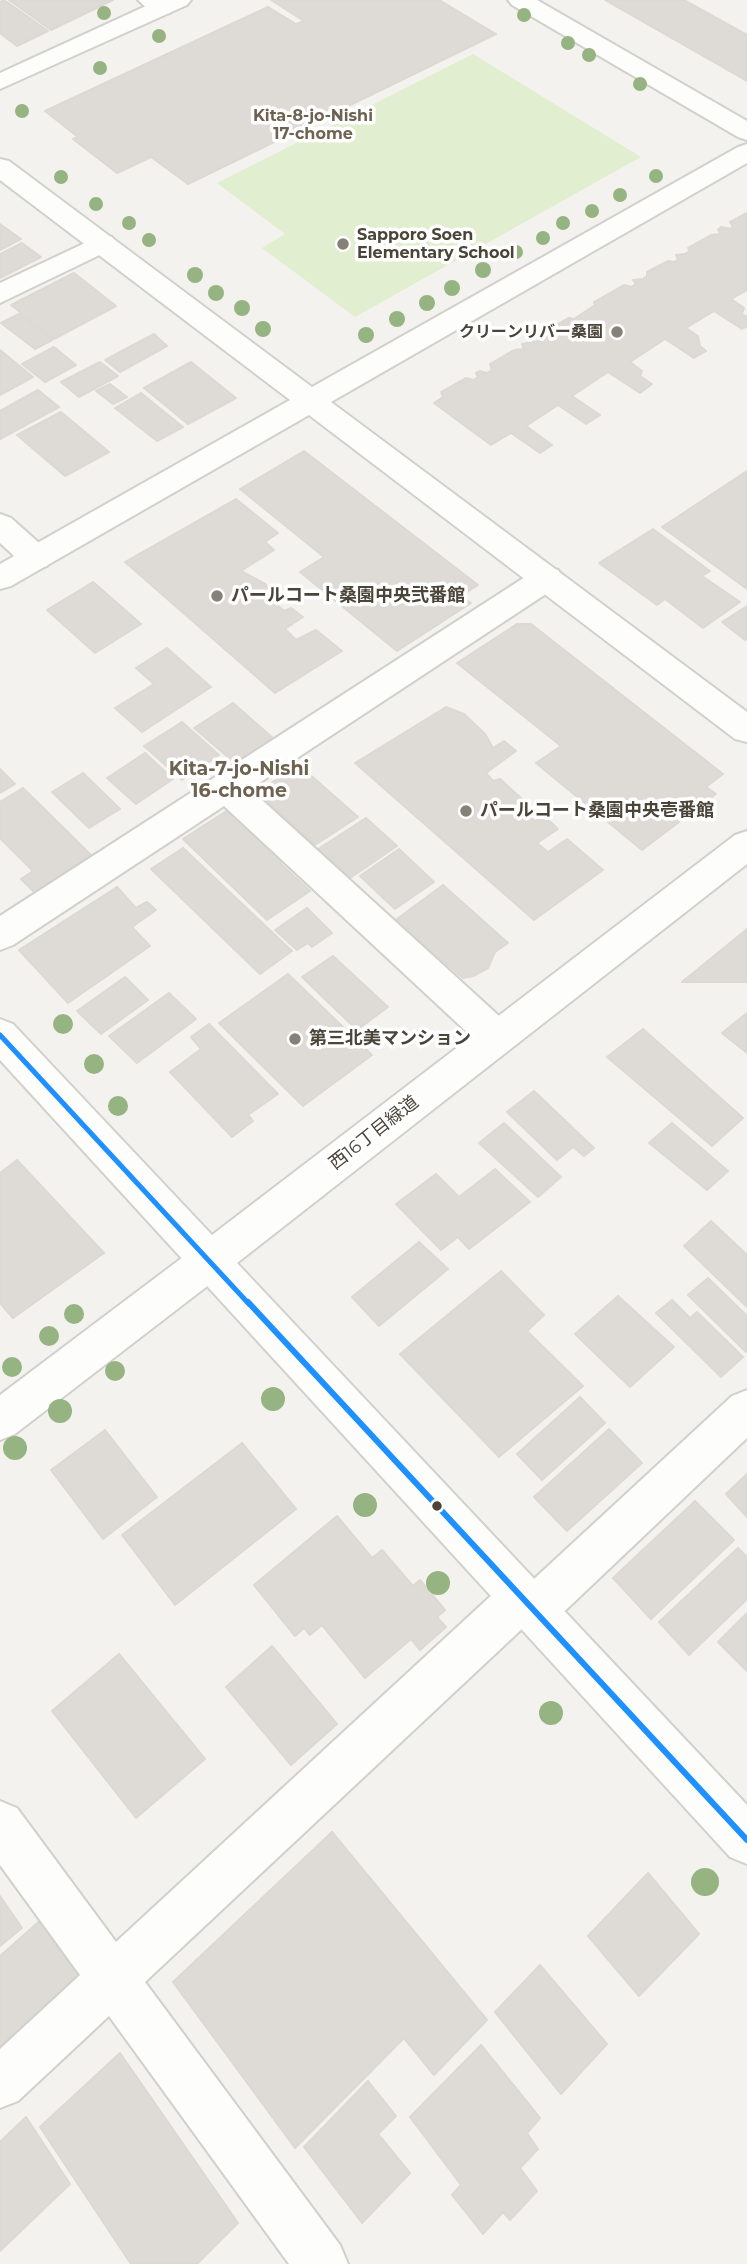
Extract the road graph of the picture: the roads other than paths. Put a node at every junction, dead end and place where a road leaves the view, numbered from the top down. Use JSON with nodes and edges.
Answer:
{"nodes":[{"id":1,"x":520,"y":0,"type":"edge"},
{"id":2,"x":163,"y":3,"type":"edge"},
{"id":3,"x":0,"y":82,"type":"edge"},
{"id":4,"x":747,"y":132,"type":"edge"},
{"id":5,"x":747,"y":152,"type":"edge"},
{"id":6,"x":0,"y":167,"type":"edge"},
{"id":7,"x":102,"y":243,"type":"junction"},
{"id":8,"x":0,"y":294,"type":"edge"},
{"id":9,"x":310,"y":401,"type":"junction"},
{"id":10,"x":0,"y":525,"type":"edge"},
{"id":11,"x":36,"y":558,"type":"junction"},
{"id":12,"x":0,"y":578,"type":"edge"},
{"id":13,"x":547,"y":578,"type":"junction"},
{"id":14,"x":747,"y":730,"type":"edge"},
{"id":15,"x":226,"y":788,"type":"junction"},
{"id":16,"x":747,"y":845,"type":"edge"},
{"id":17,"x":0,"y":935,"type":"edge"},
{"id":18,"x":0,"y":1035,"type":"edge"},
{"id":19,"x":498,"y":1037,"type":"junction"},
{"id":20,"x":209,"y":1261,"type":"junction"},
{"id":21,"x":747,"y":1410,"type":"edge"},
{"id":22,"x":0,"y":1420,"type":"edge"},
{"id":23,"x":528,"y":1603,"type":"junction"},
{"id":24,"x":0,"y":1825,"type":"edge"},
{"id":25,"x":747,"y":1840,"type":"edge"},
{"id":26,"x":112,"y":1978,"type":"junction"},
{"id":27,"x":0,"y":2083,"type":"edge"},
{"id":28,"x":321,"y":2264,"type":"edge"}],
"edges":[{"from":1,"to":4,"type":"street"},
{"from":2,"to":3,"type":"street"},
{"from":5,"to":9,"type":"street"},
{"from":6,"to":7,"type":"street"},
{"from":7,"to":8,"type":"street"},
{"from":7,"to":9,"type":"street"},
{"from":9,"to":11,"type":"street"},
{"from":9,"to":13,"type":"street"},
{"from":10,"to":11,"type":"street"},
{"from":11,"to":12,"type":"street"},
{"from":13,"to":14,"type":"street"},
{"from":13,"to":15,"type":"street"},
{"from":15,"to":17,"type":"street"},
{"from":15,"to":19,"type":"street"},
{"from":16,"to":19,"type":"street","name":"西16丁目緑道"},
{"from":18,"to":20,"type":"street"},
{"from":19,"to":20,"type":"street","name":"西16丁目緑道"},
{"from":20,"to":22,"type":"street","name":"西16丁目緑道"},
{"from":20,"to":23,"type":"street"},
{"from":21,"to":23,"type":"street"},
{"from":23,"to":25,"type":"street"},
{"from":23,"to":26,"type":"street"},
{"from":24,"to":26,"type":"street"},
{"from":26,"to":27,"type":"street"},
{"from":26,"to":28,"type":"street"}]}
